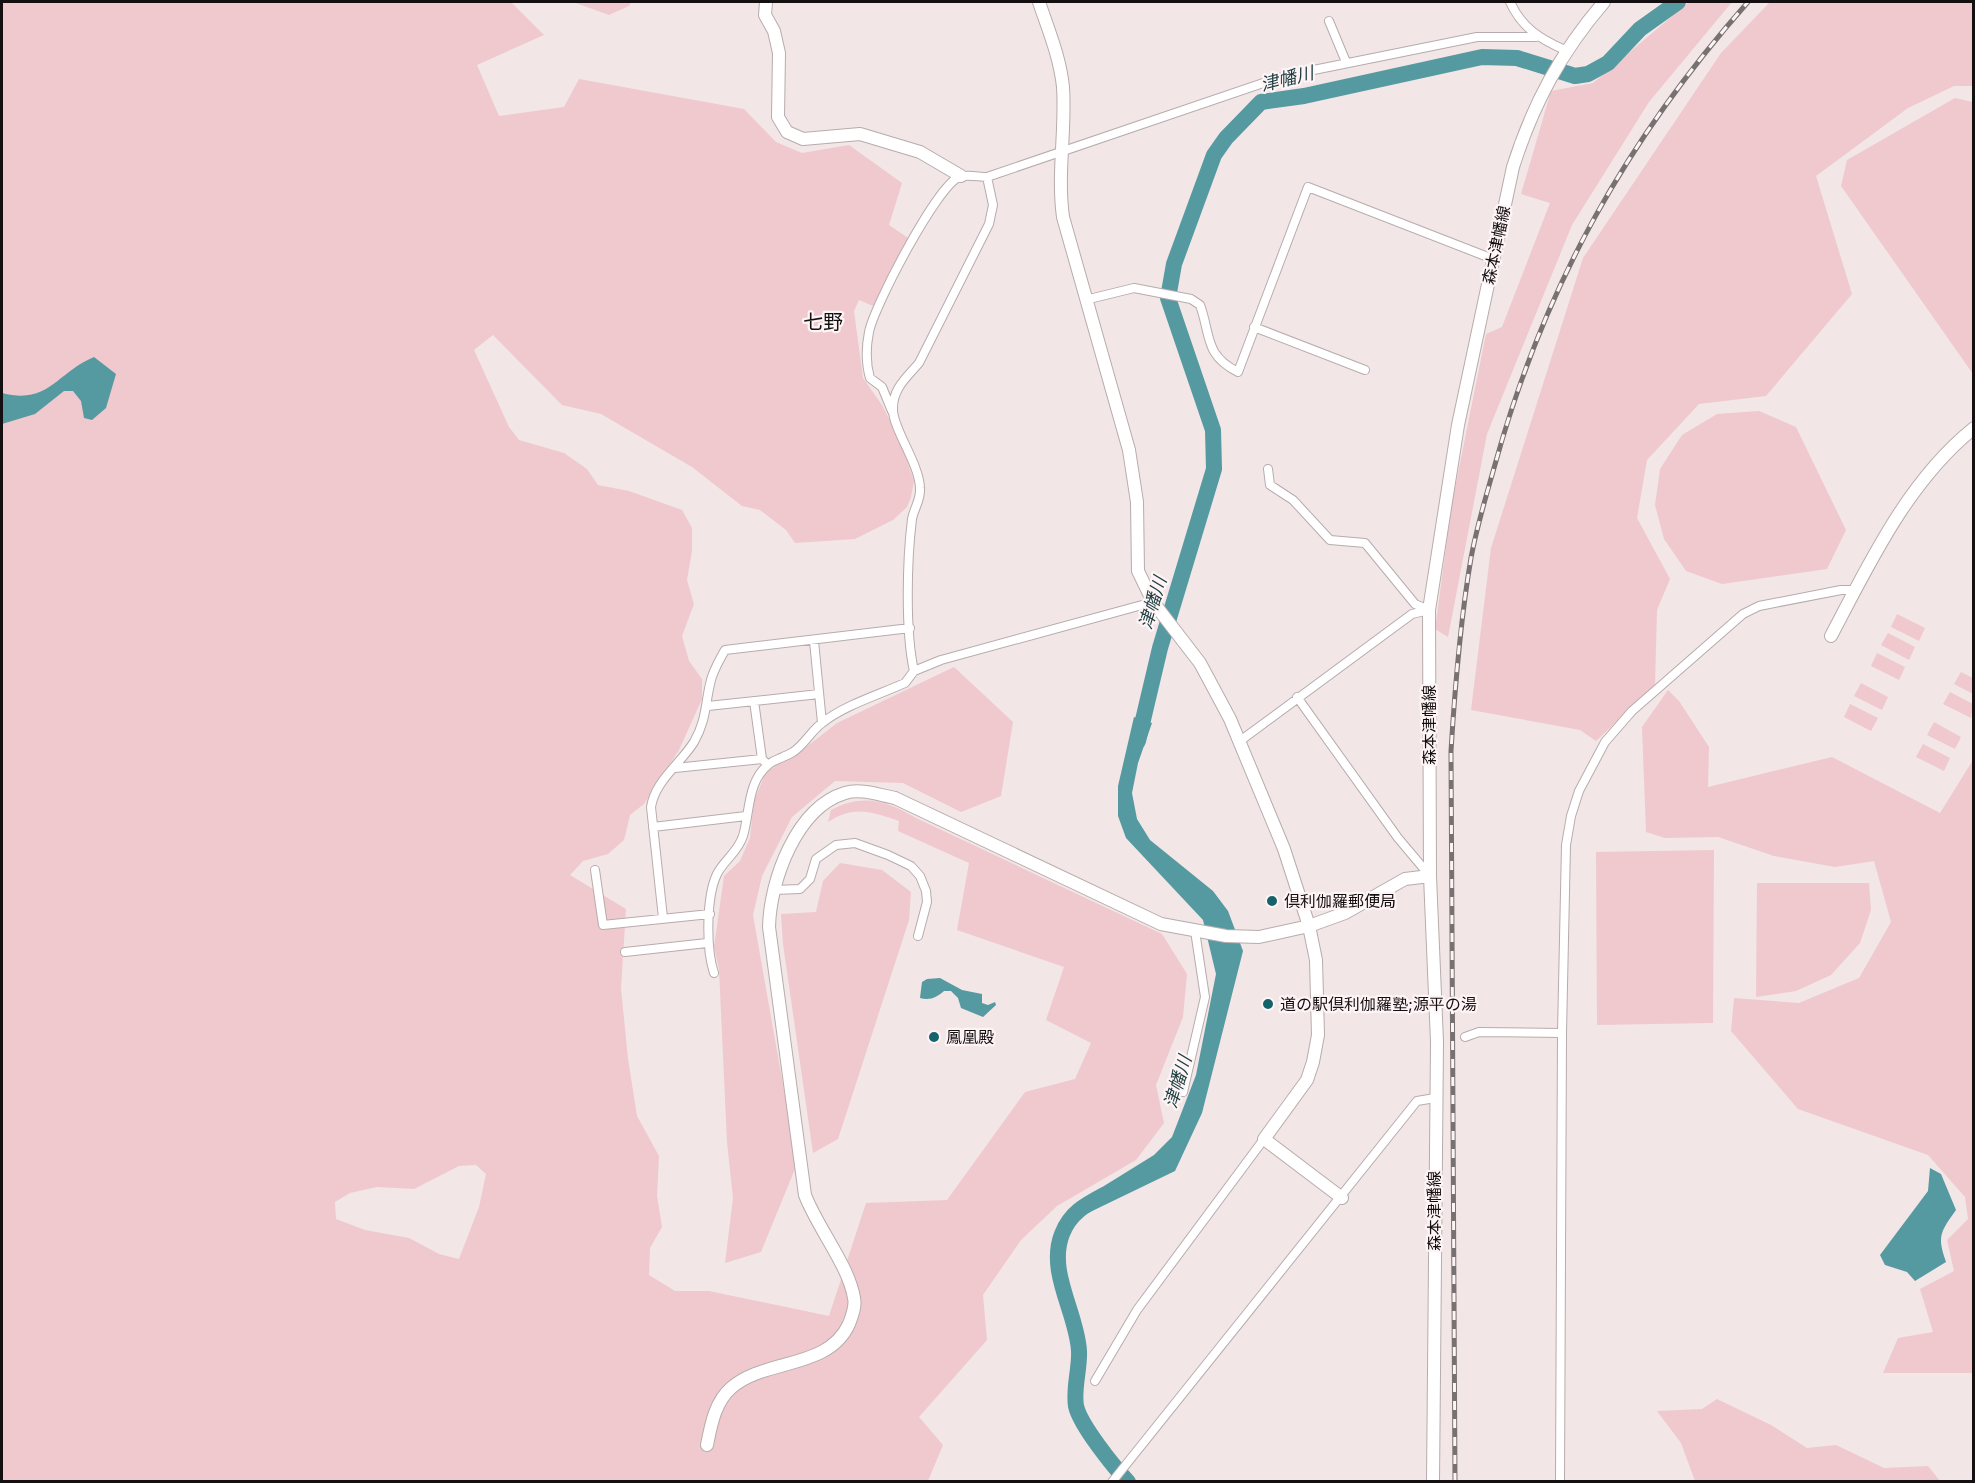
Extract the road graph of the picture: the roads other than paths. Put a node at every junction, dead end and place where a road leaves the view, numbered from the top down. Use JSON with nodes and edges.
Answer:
{"nodes":[{"id":1,"x":766,"y":2,"type":"edge"},
{"id":2,"x":1040,"y":2,"type":"edge"},
{"id":3,"x":1510,"y":2,"type":"edge"},
{"id":4,"x":1604,"y":2,"type":"edge"},
{"id":5,"x":1329,"y":21,"type":"dead end"},
{"id":6,"x":1536,"y":37,"type":"junction"},
{"id":7,"x":1565,"y":50,"type":"junction"},
{"id":8,"x":1346,"y":62,"type":"junction"},
{"id":9,"x":1061,"y":150,"type":"junction"},
{"id":10,"x":961,"y":176,"type":"junction"},
{"id":11,"x":987,"y":177,"type":"junction"},
{"id":12,"x":1493,"y":259,"type":"junction"},
{"id":13,"x":1085,"y":300,"type":"junction"},
{"id":14,"x":1254,"y":327,"type":"junction"},
{"id":15,"x":1365,"y":370,"type":"dead end"},
{"id":16,"x":892,"y":411,"type":"junction"},
{"id":17,"x":1974,"y":428,"type":"edge"},
{"id":18,"x":1268,"y":469,"type":"dead end"},
{"id":19,"x":1855,"y":590,"type":"junction"},
{"id":20,"x":1154,"y":603,"type":"junction"},
{"id":21,"x":1429,"y":610,"type":"junction"},
{"id":22,"x":910,"y":628,"type":"junction"},
{"id":23,"x":1831,"y":636,"type":"dead end"},
{"id":24,"x":814,"y":641,"type":"junction"},
{"id":25,"x":914,"y":671,"type":"junction"},
{"id":26,"x":819,"y":694,"type":"junction"},
{"id":27,"x":1297,"y":697,"type":"junction"},
{"id":28,"x":754,"y":701,"type":"junction"},
{"id":29,"x":708,"y":706,"type":"junction"},
{"id":30,"x":822,"y":723,"type":"junction"},
{"id":31,"x":1239,"y":741,"type":"junction"},
{"id":32,"x":765,"y":762,"type":"junction"},
{"id":33,"x":675,"y":768,"type":"junction"},
{"id":34,"x":746,"y":816,"type":"junction"},
{"id":35,"x":653,"y":827,"type":"junction"},
{"id":36,"x":595,"y":870,"type":"dead end"},
{"id":37,"x":1430,"y":876,"type":"junction"},
{"id":38,"x":774,"y":890,"type":"junction"},
{"id":39,"x":710,"y":914,"type":"junction"},
{"id":40,"x":663,"y":918,"type":"junction"},
{"id":41,"x":1309,"y":926,"type":"junction"},
{"id":42,"x":1195,"y":931,"type":"junction"},
{"id":43,"x":918,"y":936,"type":"dead end"},
{"id":44,"x":707,"y":943,"type":"junction"},
{"id":45,"x":625,"y":952,"type":"dead end"},
{"id":46,"x":714,"y":973,"type":"dead end"},
{"id":47,"x":1562,"y":1033,"type":"junction"},
{"id":48,"x":1465,"y":1037,"type":"dead end"},
{"id":49,"x":1182,"y":1092,"type":"dead end"},
{"id":50,"x":1434,"y":1098,"type":"junction"},
{"id":51,"x":1264,"y":1139,"type":"junction"},
{"id":52,"x":1342,"y":1198,"type":"junction"},
{"id":53,"x":1095,"y":1381,"type":"dead end"},
{"id":54,"x":707,"y":1445,"type":"dead end"},
{"id":55,"x":1112,"y":1482,"type":"edge"},
{"id":56,"x":1433,"y":1482,"type":"edge"},
{"id":57,"x":1560,"y":1482,"type":"edge"}],
"edges":[{"from":1,"to":10,"type":"street"},
{"from":2,"to":9,"type":"street"},
{"from":3,"to":6,"type":"street"},
{"from":4,"to":7,"type":"street","name":"森本津幡線"},
{"from":5,"to":8,"type":"street"},
{"from":6,"to":7,"type":"street"},
{"from":6,"to":8,"type":"street"},
{"from":7,"to":12,"type":"street","name":"森本津幡線"},
{"from":8,"to":9,"type":"street"},
{"from":9,"to":11,"type":"street"},
{"from":9,"to":13,"type":"street"},
{"from":10,"to":11,"type":"street"},
{"from":10,"to":16,"type":"street"},
{"from":11,"to":16,"type":"street"},
{"from":12,"to":14,"type":"street"},
{"from":12,"to":21,"type":"street","name":"森本津幡線"},
{"from":13,"to":14,"type":"street"},
{"from":13,"to":20,"type":"street"},
{"from":14,"to":15,"type":"street"},
{"from":16,"to":22,"type":"street"},
{"from":17,"to":19,"type":"street"},
{"from":18,"to":21,"type":"street"},
{"from":19,"to":23,"type":"street"},
{"from":19,"to":47,"type":"street"},
{"from":20,"to":25,"type":"street"},
{"from":20,"to":31,"type":"street"},
{"from":21,"to":27,"type":"street"},
{"from":21,"to":37,"type":"street","name":"森本津幡線"},
{"from":22,"to":24,"type":"street"},
{"from":22,"to":25,"type":"street"},
{"from":24,"to":26,"type":"street"},
{"from":24,"to":29,"type":"street"},
{"from":25,"to":30,"type":"street"},
{"from":26,"to":28,"type":"street"},
{"from":26,"to":30,"type":"street"},
{"from":27,"to":31,"type":"street"},
{"from":27,"to":37,"type":"street"},
{"from":28,"to":29,"type":"street"},
{"from":28,"to":32,"type":"street"},
{"from":29,"to":33,"type":"street"},
{"from":30,"to":32,"type":"street"},
{"from":31,"to":41,"type":"street"},
{"from":32,"to":33,"type":"street"},
{"from":32,"to":34,"type":"street"},
{"from":33,"to":35,"type":"street"},
{"from":34,"to":35,"type":"street"},
{"from":34,"to":39,"type":"street"},
{"from":35,"to":40,"type":"street"},
{"from":36,"to":40,"type":"street"},
{"from":37,"to":41,"type":"street"},
{"from":37,"to":50,"type":"street","name":"森本津幡線"},
{"from":38,"to":42,"type":"street"},
{"from":38,"to":43,"type":"street"},
{"from":38,"to":54,"type":"street"},
{"from":39,"to":40,"type":"street"},
{"from":39,"to":44,"type":"street"},
{"from":41,"to":42,"type":"street"},
{"from":41,"to":51,"type":"street"},
{"from":42,"to":49,"type":"street"},
{"from":44,"to":45,"type":"street"},
{"from":44,"to":46,"type":"street"},
{"from":47,"to":48,"type":"street"},
{"from":47,"to":57,"type":"street"},
{"from":50,"to":52,"type":"street"},
{"from":50,"to":56,"type":"street","name":"森本津幡線"},
{"from":51,"to":52,"type":"street"},
{"from":51,"to":53,"type":"street"},
{"from":52,"to":55,"type":"street"}]}
